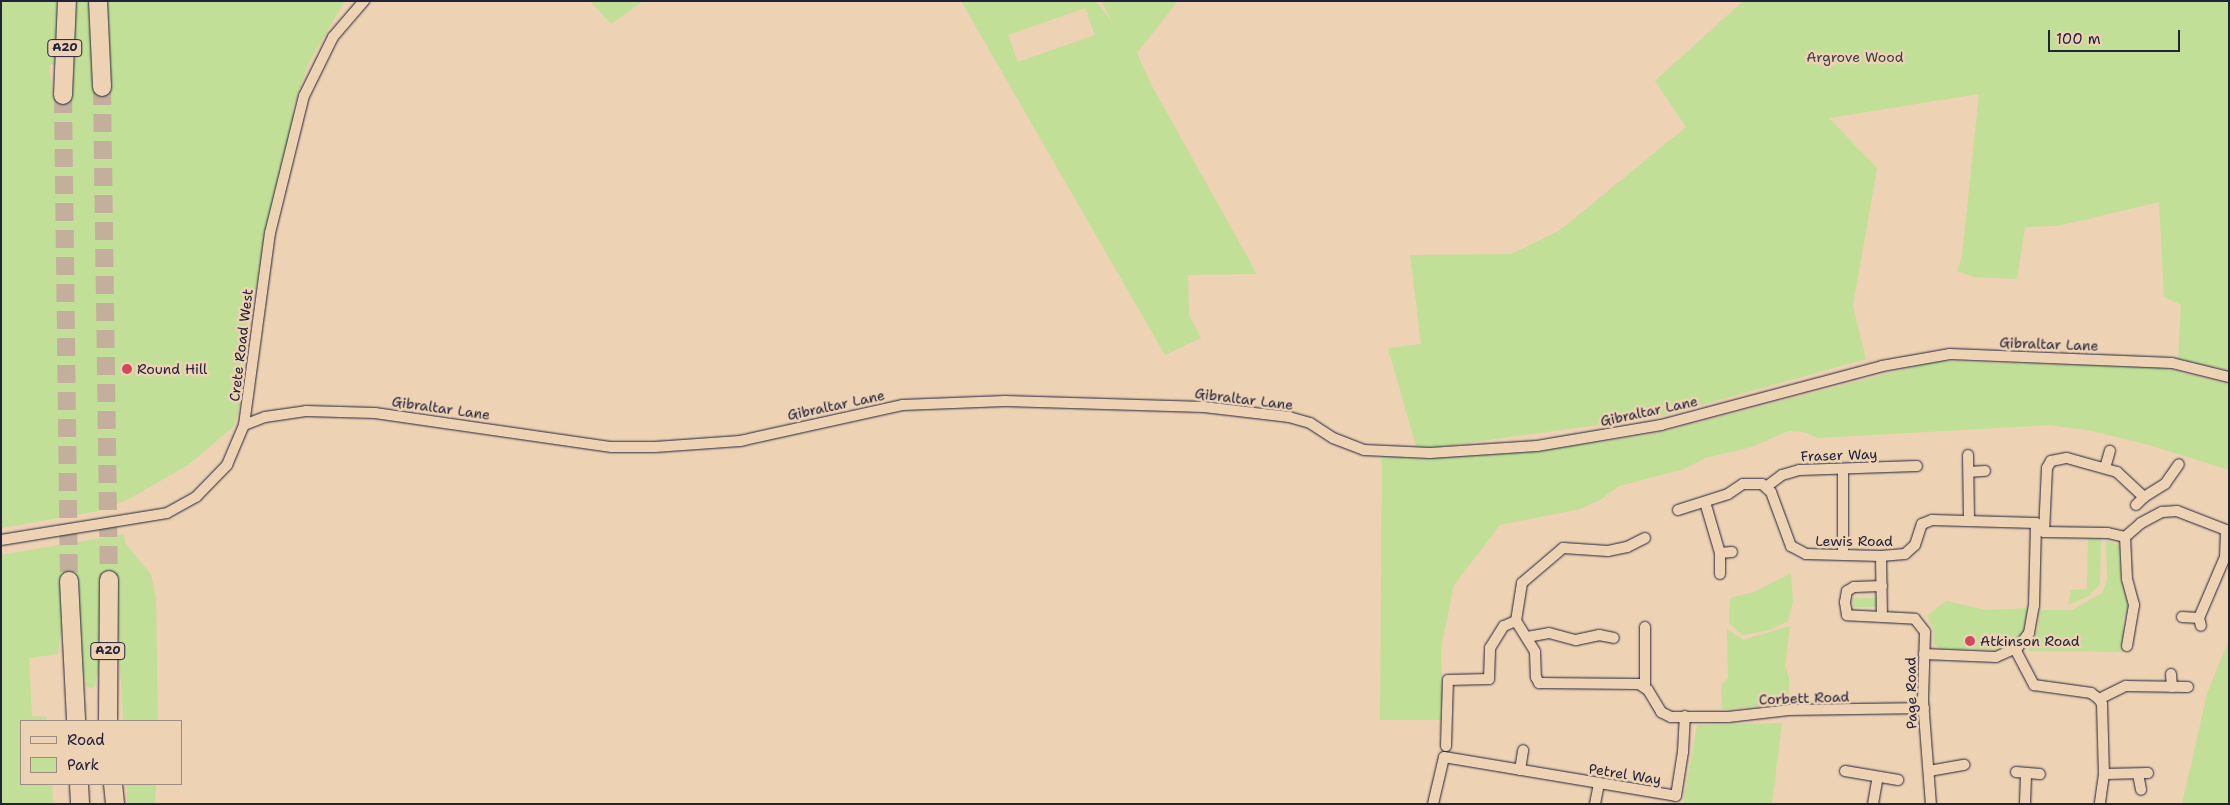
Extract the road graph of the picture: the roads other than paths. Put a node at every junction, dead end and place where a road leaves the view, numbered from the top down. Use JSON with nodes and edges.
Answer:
{"nodes":[{"id":1,"x":67,"y":1,"type":"edge"},
{"id":2,"x":98,"y":1,"type":"edge"},
{"id":3,"x":364,"y":1,"type":"edge"},
{"id":4,"x":102,"y":87,"type":"tunnel mouth"},
{"id":5,"x":63,"y":95,"type":"tunnel mouth"},
{"id":6,"x":2229,"y":377,"type":"edge"},
{"id":7,"x":244,"y":424,"type":"junction"},
{"id":8,"x":2110,"y":451,"type":"dead end"},
{"id":9,"x":1968,"y":455,"type":"dead end"},
{"id":10,"x":2179,"y":464,"type":"dead end"},
{"id":11,"x":1917,"y":466,"type":"dead end"},
{"id":12,"x":2105,"y":468,"type":"junction"},
{"id":13,"x":1843,"y":470,"type":"junction"},
{"id":14,"x":1985,"y":471,"type":"dead end"},
{"id":15,"x":1969,"y":472,"type":"junction"},
{"id":16,"x":1766,"y":486,"type":"junction"},
{"id":17,"x":2144,"y":497,"type":"junction"},
{"id":18,"x":1705,"y":502,"type":"junction"},
{"id":19,"x":2136,"y":505,"type":"dead end"},
{"id":20,"x":1678,"y":510,"type":"dead end"},
{"id":21,"x":1969,"y":520,"type":"junction"},
{"id":22,"x":2036,"y":523,"type":"junction"},
{"id":23,"x":2044,"y":532,"type":"junction"},
{"id":24,"x":1645,"y":538,"type":"dead end"},
{"id":25,"x":2125,"y":538,"type":"junction"},
{"id":26,"x":1,"y":540,"type":"edge"},
{"id":27,"x":1732,"y":552,"type":"dead end"},
{"id":28,"x":1720,"y":553,"type":"junction"},
{"id":29,"x":1843,"y":553,"type":"junction"},
{"id":30,"x":1881,"y":556,"type":"junction"},
{"id":31,"x":1720,"y":574,"type":"dead end"},
{"id":32,"x":109,"y":580,"type":"tunnel mouth"},
{"id":33,"x":69,"y":582,"type":"tunnel mouth"},
{"id":34,"x":1882,"y":586,"type":"junction"},
{"id":35,"x":1882,"y":617,"type":"junction"},
{"id":36,"x":2182,"y":617,"type":"dead end"},
{"id":37,"x":1516,"y":621,"type":"junction"},
{"id":38,"x":1646,"y":627,"type":"dead end"},
{"id":39,"x":1527,"y":637,"type":"junction"},
{"id":40,"x":1614,"y":638,"type":"dead end"},
{"id":41,"x":2127,"y":646,"type":"dead end"},
{"id":42,"x":2015,"y":649,"type":"junction"},
{"id":43,"x":1924,"y":654,"type":"junction"},
{"id":44,"x":2171,"y":674,"type":"dead end"},
{"id":45,"x":2172,"y":686,"type":"junction"},
{"id":46,"x":1645,"y":687,"type":"junction"},
{"id":47,"x":2188,"y":687,"type":"dead end"},
{"id":48,"x":2099,"y":699,"type":"junction"},
{"id":49,"x":1924,"y":708,"type":"junction"},
{"id":50,"x":1685,"y":716,"type":"junction"},
{"id":51,"x":76,"y":720,"type":"edge"},
{"id":52,"x":108,"y":720,"type":"edge"},
{"id":53,"x":1446,"y":746,"type":"dead end"},
{"id":54,"x":1523,"y":750,"type":"dead end"},
{"id":55,"x":1964,"y":765,"type":"dead end"},
{"id":56,"x":1520,"y":770,"type":"junction"},
{"id":57,"x":1845,"y":771,"type":"dead end"},
{"id":58,"x":1929,"y":771,"type":"junction"},
{"id":59,"x":2016,"y":772,"type":"dead end"},
{"id":60,"x":2026,"y":773,"type":"junction"},
{"id":61,"x":2040,"y":774,"type":"dead end"},
{"id":62,"x":2104,"y":774,"type":"junction"},
{"id":63,"x":1878,"y":777,"type":"junction"},
{"id":64,"x":1898,"y":780,"type":"dead end"},
{"id":65,"x":1599,"y":784,"type":"junction"},
{"id":66,"x":79,"y":785,"type":"edge"},
{"id":67,"x":108,"y":785,"type":"edge"},
{"id":68,"x":113,"y":785,"type":"edge"},
{"id":69,"x":2141,"y":790,"type":"dead end"},
{"id":70,"x":1675,"y":800,"type":"edge"},
{"id":71,"x":80,"y":804,"type":"edge"},
{"id":72,"x":108,"y":804,"type":"edge"},
{"id":73,"x":115,"y":804,"type":"edge"},
{"id":74,"x":1433,"y":804,"type":"edge"},
{"id":75,"x":1595,"y":804,"type":"edge"},
{"id":76,"x":1873,"y":804,"type":"edge"},
{"id":77,"x":1932,"y":804,"type":"edge"},
{"id":78,"x":2026,"y":804,"type":"edge"},
{"id":79,"x":2100,"y":804,"type":"edge"}],
"edges":[{"from":1,"to":5,"type":"highway","number":"A20"},
{"from":2,"to":4,"type":"highway","number":"A20"},
{"from":3,"to":7,"type":"street","name":"Crete Road West"},
{"from":6,"to":7,"type":"street","name":"Gibraltar Lane"},
{"from":7,"to":26,"type":"street","name":"Crete Road West"},
{"from":8,"to":12,"type":"street"},
{"from":9,"to":15,"type":"street"},
{"from":10,"to":17,"type":"street"},
{"from":11,"to":13,"type":"street","name":"Fraser Way"},
{"from":12,"to":17,"type":"street"},
{"from":12,"to":23,"type":"street"},
{"from":13,"to":16,"type":"street","name":"Fraser Way"},
{"from":13,"to":29,"type":"street"},
{"from":14,"to":15,"type":"street"},
{"from":15,"to":21,"type":"street"},
{"from":16,"to":18,"type":"street"},
{"from":16,"to":29,"type":"street","name":"Lewis Road"},
{"from":17,"to":19,"type":"street"},
{"from":18,"to":20,"type":"street"},
{"from":18,"to":28,"type":"street"},
{"from":21,"to":22,"type":"street","name":"Lewis Road"},
{"from":21,"to":30,"type":"street","name":"Lewis Road"},
{"from":22,"to":23,"type":"street"},
{"from":22,"to":42,"type":"street"},
{"from":23,"to":25,"type":"street"},
{"from":24,"to":37,"type":"street"},
{"from":25,"to":36,"type":"street"},
{"from":25,"to":41,"type":"street"},
{"from":27,"to":28,"type":"street"},
{"from":28,"to":31,"type":"street"},
{"from":29,"to":30,"type":"street","name":"Lewis Road"},
{"from":30,"to":34,"type":"street"},
{"from":32,"to":52,"type":"highway","number":"A20"},
{"from":33,"to":51,"type":"highway","number":"A20"},
{"from":34,"to":35,"type":"street"},
{"from":34,"to":35,"type":"street","name":"Page Road"},
{"from":35,"to":43,"type":"street","name":"Page Road"},
{"from":37,"to":39,"type":"street"},
{"from":37,"to":53,"type":"street"},
{"from":38,"to":46,"type":"street"},
{"from":39,"to":40,"type":"street"},
{"from":39,"to":46,"type":"street"},
{"from":42,"to":43,"type":"street"},
{"from":42,"to":48,"type":"street"},
{"from":43,"to":49,"type":"street","name":"Page Road"},
{"from":44,"to":45,"type":"street"},
{"from":45,"to":47,"type":"street"},
{"from":45,"to":48,"type":"street"},
{"from":46,"to":50,"type":"street","name":"Corbett Road"},
{"from":48,"to":62,"type":"street"},
{"from":49,"to":50,"type":"street","name":"Corbett Road"},
{"from":49,"to":58,"type":"street","name":"Page Road"},
{"from":50,"to":70,"type":"street","name":"Petrel Way"},
{"from":54,"to":56,"type":"street"},
{"from":55,"to":58,"type":"street"},
{"from":56,"to":65,"type":"street","name":"Petrel Way"},
{"from":56,"to":74,"type":"street","name":"Petrel Way"},
{"from":57,"to":63,"type":"street"},
{"from":58,"to":77,"type":"street","name":"Page Road"},
{"from":59,"to":60,"type":"street"},
{"from":60,"to":61,"type":"street"},
{"from":60,"to":78,"type":"street"},
{"from":62,"to":69,"type":"street"},
{"from":62,"to":79,"type":"street"},
{"from":63,"to":64,"type":"street"},
{"from":63,"to":76,"type":"street"},
{"from":65,"to":70,"type":"street","name":"Petrel Way"},
{"from":65,"to":75,"type":"street"},
{"from":66,"to":71,"type":"highway"},
{"from":67,"to":72,"type":"highway"},
{"from":68,"to":73,"type":"highway"}]}
